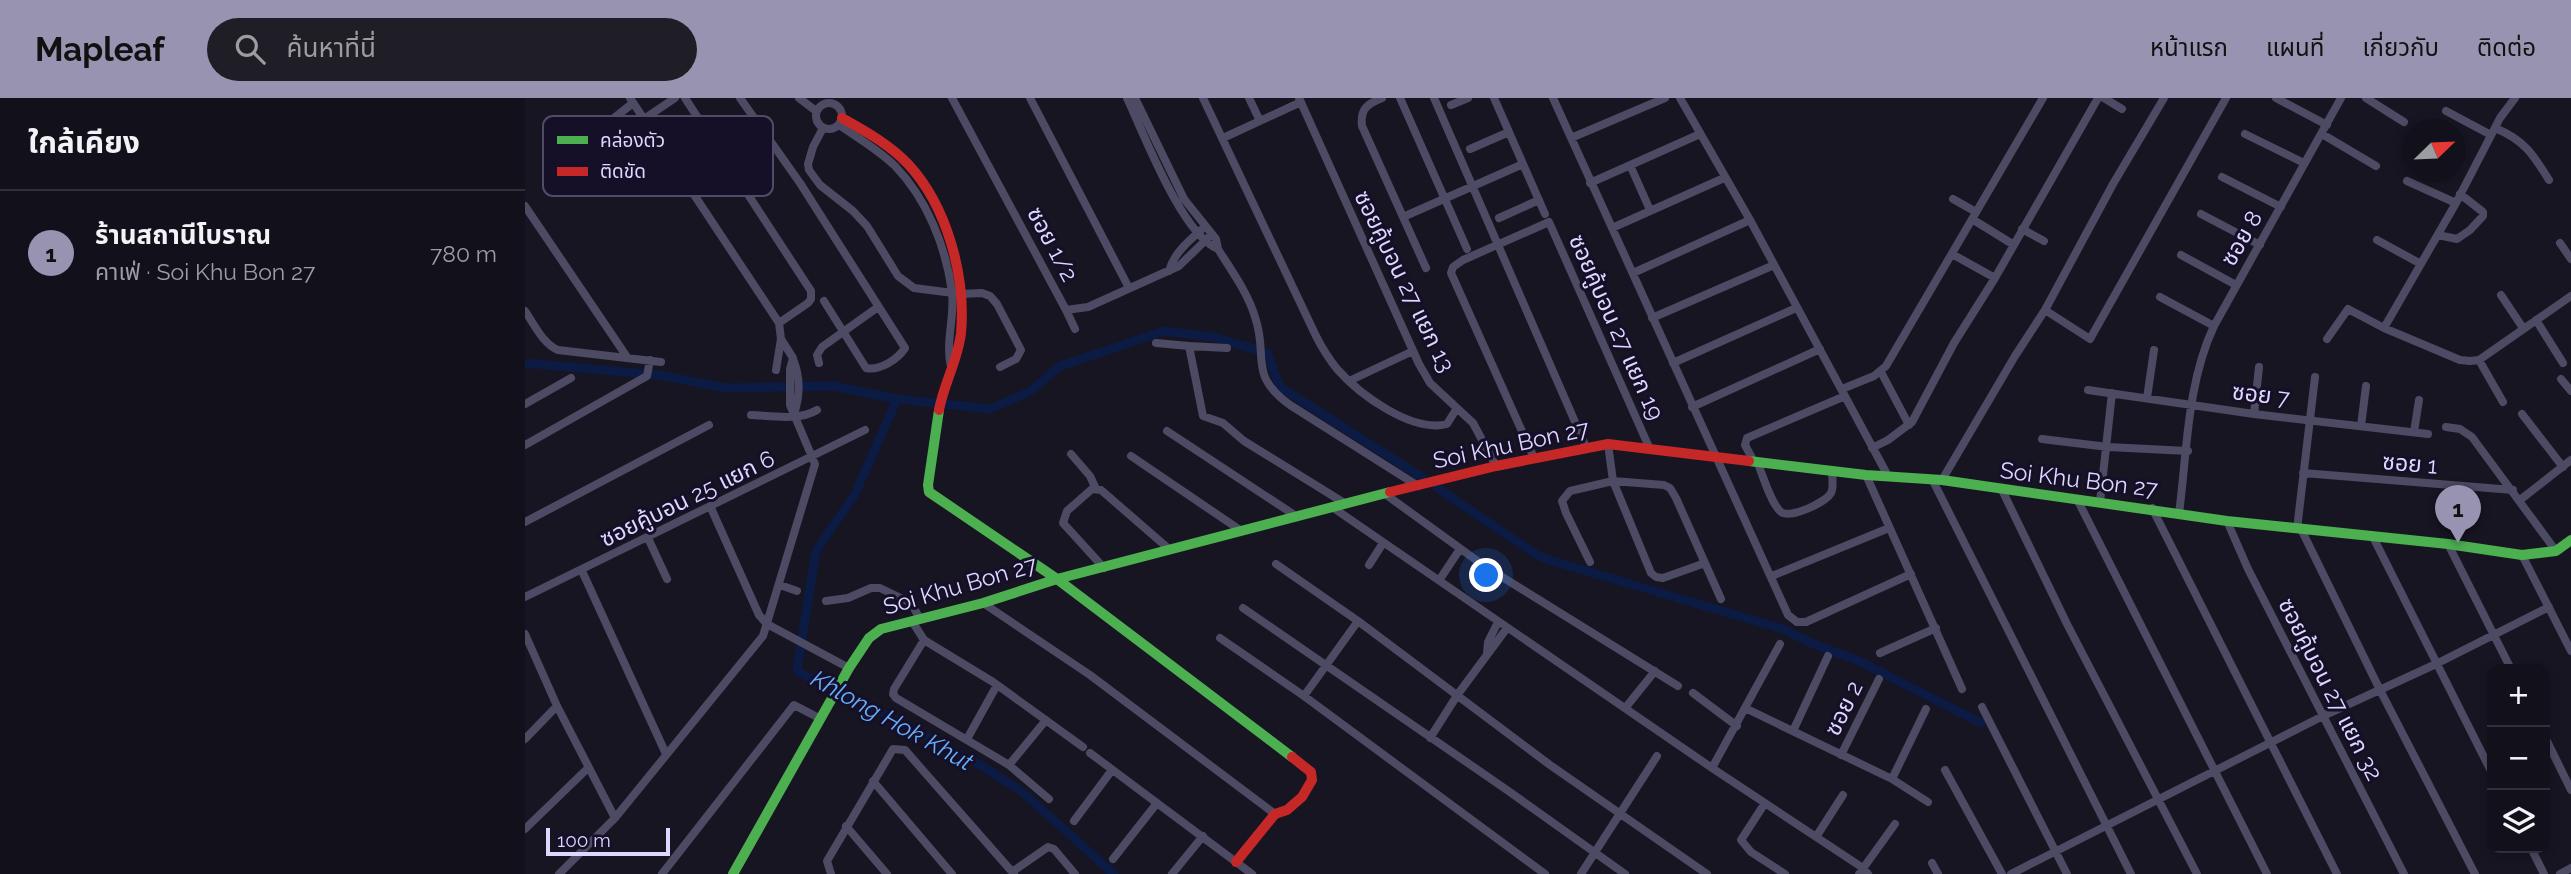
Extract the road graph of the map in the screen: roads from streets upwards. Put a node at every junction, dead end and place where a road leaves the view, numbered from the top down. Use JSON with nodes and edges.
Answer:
{"nodes":[{"id":1,"x":675,"y":98,"type":"edge"},
{"id":2,"x":685,"y":98,"type":"edge"},
{"id":3,"x":740,"y":98,"type":"edge"},
{"id":4,"x":799,"y":98,"type":"edge"},
{"id":5,"x":952,"y":98,"type":"edge"},
{"id":6,"x":1030,"y":98,"type":"edge"},
{"id":7,"x":1127,"y":98,"type":"edge"},
{"id":8,"x":1135,"y":98,"type":"edge"},
{"id":9,"x":1203,"y":98,"type":"edge"},
{"id":10,"x":1249,"y":98,"type":"edge"},
{"id":11,"x":1382,"y":98,"type":"edge"},
{"id":12,"x":1400,"y":98,"type":"edge"},
{"id":13,"x":1434,"y":98,"type":"edge"},
{"id":14,"x":1468,"y":98,"type":"edge"},
{"id":15,"x":1494,"y":98,"type":"edge"},
{"id":16,"x":1553,"y":98,"type":"edge"},
{"id":17,"x":1665,"y":98,"type":"edge"},
{"id":18,"x":1680,"y":98,"type":"edge"},
{"id":19,"x":2043,"y":98,"type":"edge"},
{"id":20,"x":2098,"y":98,"type":"edge"},
{"id":21,"x":2104,"y":98,"type":"edge"},
{"id":22,"x":2164,"y":98,"type":"edge"},
{"id":23,"x":2226,"y":98,"type":"edge"},
{"id":24,"x":2276,"y":98,"type":"edge"},
{"id":25,"x":2341,"y":98,"type":"edge"},
{"id":26,"x":2366,"y":98,"type":"edge"},
{"id":27,"x":2515,"y":98,"type":"edge"},
{"id":28,"x":632,"y":100,"type":"edge"},
{"id":29,"x":1300,"y":100,"type":"edge"},
{"id":30,"x":839,"y":102,"type":"edge"},
{"id":31,"x":1451,"y":105,"type":"dead end"},
{"id":32,"x":2122,"y":108,"type":"dead end"},
{"id":33,"x":816,"y":111,"type":"junction"},
{"id":34,"x":2446,"y":111,"type":"dead end"},
{"id":35,"x":615,"y":116,"type":"edge"},
{"id":36,"x":642,"y":116,"type":"edge"},
{"id":37,"x":648,"y":116,"type":"edge"},
{"id":38,"x":697,"y":116,"type":"edge"},
{"id":39,"x":753,"y":116,"type":"edge"},
{"id":40,"x":1260,"y":121,"type":"junction"},
{"id":41,"x":2403,"y":121,"type":"edge"},
{"id":42,"x":841,"y":122,"type":"junction"},
{"id":43,"x":2327,"y":125,"type":"junction"},
{"id":44,"x":823,"y":128,"type":"junction"},
{"id":45,"x":1509,"y":132,"type":"junction"},
{"id":46,"x":2493,"y":132,"type":"junction"},
{"id":47,"x":1700,"y":134,"type":"junction"},
{"id":48,"x":2245,"y":134,"type":"dead end"},
{"id":49,"x":2322,"y":134,"type":"junction"},
{"id":50,"x":1223,"y":138,"type":"junction"},
{"id":51,"x":1571,"y":138,"type":"junction"},
{"id":52,"x":773,"y":145,"type":"edge"},
{"id":53,"x":1470,"y":149,"type":"dead end"},
{"id":54,"x":2304,"y":163,"type":"junction"},
{"id":55,"x":1523,"y":164,"type":"junction"},
{"id":56,"x":1630,"y":165,"type":"junction"},
{"id":57,"x":2376,"y":166,"type":"dead end"},
{"id":58,"x":2222,"y":177,"type":"dead end"},
{"id":59,"x":1724,"y":178,"type":"junction"},
{"id":60,"x":2549,"y":180,"type":"dead end"},
{"id":61,"x":2409,"y":182,"type":"edge"},
{"id":62,"x":1590,"y":183,"type":"junction"},
{"id":63,"x":1472,"y":186,"type":"junction"},
{"id":64,"x":2460,"y":194,"type":"junction"},
{"id":65,"x":695,"y":196,"type":"edge"},
{"id":66,"x":749,"y":196,"type":"edge"},
{"id":67,"x":1445,"y":198,"type":"junction"},
{"id":68,"x":1953,"y":199,"type":"dead end"},
{"id":69,"x":1539,"y":200,"type":"junction"},
{"id":70,"x":2456,"y":204,"type":"junction"},
{"id":71,"x":525,"y":206,"type":"edge"},
{"id":72,"x":2281,"y":207,"type":"junction"},
{"id":73,"x":1650,"y":210,"type":"junction"},
{"id":74,"x":2201,"y":214,"type":"dead end"},
{"id":75,"x":1974,"y":216,"type":"junction"},
{"id":76,"x":1403,"y":217,"type":"junction"},
{"id":77,"x":1499,"y":218,"type":"dead end"},
{"id":78,"x":1547,"y":218,"type":"junction"},
{"id":79,"x":1750,"y":220,"type":"junction"},
{"id":80,"x":1205,"y":226,"type":"junction"},
{"id":81,"x":1612,"y":228,"type":"junction"},
{"id":82,"x":2022,"y":229,"type":"junction"},
{"id":83,"x":1198,"y":233,"type":"junction"},
{"id":84,"x":2438,"y":235,"type":"junction"},
{"id":85,"x":1209,"y":238,"type":"junction"},
{"id":86,"x":2377,"y":240,"type":"dead end"},
{"id":87,"x":2044,"y":241,"type":"dead end"},
{"id":88,"x":2560,"y":243,"type":"dead end"},
{"id":89,"x":1498,"y":245,"type":"junction"},
{"id":90,"x":2014,"y":245,"type":"junction"},
{"id":91,"x":2260,"y":245,"type":"junction"},
{"id":92,"x":1467,"y":249,"type":"dead end"},
{"id":93,"x":1952,"y":254,"type":"junction"},
{"id":94,"x":2181,"y":255,"type":"dead end"},
{"id":95,"x":2571,"y":259,"type":"edge"},
{"id":96,"x":2421,"y":264,"type":"junction"},
{"id":97,"x":1774,"y":265,"type":"junction"},
{"id":98,"x":1426,"y":268,"type":"dead end"},
{"id":99,"x":1169,"y":271,"type":"junction"},
{"id":100,"x":1633,"y":273,"type":"junction"},
{"id":101,"x":1995,"y":278,"type":"junction"},
{"id":102,"x":2236,"y":285,"type":"junction"},
{"id":103,"x":1129,"y":288,"type":"junction"},
{"id":104,"x":956,"y":293,"type":"junction"},
{"id":105,"x":2501,"y":295,"type":"dead end"},
{"id":106,"x":2571,"y":296,"type":"edge"},
{"id":107,"x":2160,"y":298,"type":"dead end"},
{"id":108,"x":824,"y":301,"type":"dead end"},
{"id":109,"x":878,"y":307,"type":"junction"},
{"id":110,"x":1796,"y":307,"type":"junction"},
{"id":111,"x":1066,"y":310,"type":"junction"},
{"id":112,"x":2045,"y":310,"type":"junction"},
{"id":113,"x":525,"y":311,"type":"edge"},
{"id":114,"x":1652,"y":318,"type":"junction"},
{"id":115,"x":2536,"y":320,"type":"junction"},
{"id":116,"x":779,"y":323,"type":"junction"},
{"id":117,"x":2214,"y":326,"type":"junction"},
{"id":118,"x":2384,"y":328,"type":"junction"},
{"id":119,"x":2523,"y":328,"type":"junction"},
{"id":120,"x":1075,"y":329,"type":"dead end"},
{"id":121,"x":843,"y":330,"type":"junction"},
{"id":122,"x":781,"y":339,"type":"junction"},
{"id":123,"x":2327,"y":339,"type":"dead end"},
{"id":124,"x":1156,"y":343,"type":"dead end"},
{"id":125,"x":1189,"y":346,"type":"junction"},
{"id":126,"x":1227,"y":348,"type":"dead end"},
{"id":127,"x":1820,"y":349,"type":"junction"},
{"id":128,"x":2154,"y":350,"type":"dead end"},
{"id":129,"x":1413,"y":351,"type":"junction"},
{"id":130,"x":628,"y":357,"type":"junction"},
{"id":131,"x":2479,"y":360,"type":"junction"},
{"id":132,"x":661,"y":362,"type":"dead end"},
{"id":133,"x":649,"y":363,"type":"junction"},
{"id":134,"x":819,"y":363,"type":"dead end"},
{"id":135,"x":1673,"y":363,"type":"junction"},
{"id":136,"x":2563,"y":363,"type":"dead end"},
{"id":137,"x":2259,"y":367,"type":"dead end"},
{"id":138,"x":1000,"y":368,"type":"dead end"},
{"id":139,"x":776,"y":370,"type":"dead end"},
{"id":140,"x":1881,"y":372,"type":"junction"},
{"id":141,"x":2315,"y":377,"type":"dead end"},
{"id":142,"x":571,"y":378,"type":"dead end"},
{"id":143,"x":2561,"y":379,"type":"dead end"},
{"id":144,"x":1349,"y":381,"type":"junction"},
{"id":145,"x":2366,"y":386,"type":"dead end"},
{"id":146,"x":2088,"y":390,"type":"dead end"},
{"id":147,"x":2571,"y":391,"type":"edge"},
{"id":148,"x":1844,"y":393,"type":"junction"},
{"id":149,"x":2112,"y":393,"type":"junction"},
{"id":150,"x":2147,"y":398,"type":"junction"},
{"id":151,"x":2419,"y":400,"type":"dead end"},
{"id":152,"x":2503,"y":402,"type":"dead end"},
{"id":153,"x":525,"y":404,"type":"edge"},
{"id":154,"x":2192,"y":404,"type":"junction"},
{"id":155,"x":1692,"y":407,"type":"junction"},
{"id":156,"x":1457,"y":408,"type":"junction"},
{"id":157,"x":817,"y":410,"type":"dead end"},
{"id":158,"x":2254,"y":414,"type":"junction"},
{"id":159,"x":2522,"y":414,"type":"dead end"},
{"id":160,"x":751,"y":415,"type":"dead end"},
{"id":161,"x":795,"y":415,"type":"junction"},
{"id":162,"x":2309,"y":419,"type":"junction"},
{"id":163,"x":709,"y":425,"type":"dead end"},
{"id":164,"x":1909,"y":425,"type":"junction"},
{"id":165,"x":2361,"y":426,"type":"junction"},
{"id":166,"x":2446,"y":427,"type":"dead end"},
{"id":167,"x":865,"y":430,"type":"dead end"},
{"id":168,"x":1167,"y":431,"type":"dead end"},
{"id":169,"x":2414,"y":432,"type":"junction"},
{"id":170,"x":2428,"y":434,"type":"dead end"},
{"id":171,"x":2042,"y":439,"type":"dead end"},
{"id":172,"x":1608,"y":444,"type":"junction"},
{"id":173,"x":525,"y":445,"type":"edge"},
{"id":174,"x":1586,"y":447,"type":"junction"},
{"id":175,"x":1649,"y":447,"type":"junction"},
{"id":176,"x":2108,"y":447,"type":"junction"},
{"id":177,"x":1872,"y":448,"type":"junction"},
{"id":178,"x":2188,"y":451,"type":"junction"},
{"id":179,"x":1071,"y":454,"type":"dead end"},
{"id":180,"x":1131,"y":456,"type":"dead end"},
{"id":181,"x":1717,"y":456,"type":"junction"},
{"id":182,"x":813,"y":458,"type":"junction"},
{"id":183,"x":1534,"y":458,"type":"junction"},
{"id":184,"x":2571,"y":460,"type":"edge"},
{"id":185,"x":1755,"y":461,"type":"junction"},
{"id":186,"x":1496,"y":466,"type":"junction"},
{"id":187,"x":2563,"y":467,"type":"junction"},
{"id":188,"x":1832,"y":471,"type":"junction"},
{"id":189,"x":2303,"y":473,"type":"junction"},
{"id":190,"x":1866,"y":475,"type":"junction"},
{"id":191,"x":1888,"y":476,"type":"junction"},
{"id":192,"x":1613,"y":481,"type":"junction"},
{"id":193,"x":1937,"y":481,"type":"junction"},
{"id":194,"x":1418,"y":486,"type":"junction"},
{"id":195,"x":1096,"y":488,"type":"junction"},
{"id":196,"x":2002,"y":490,"type":"junction"},
{"id":197,"x":2513,"y":490,"type":"junction"},
{"id":198,"x":1384,"y":494,"type":"junction"},
{"id":199,"x":2077,"y":499,"type":"junction"},
{"id":200,"x":2520,"y":500,"type":"junction"},
{"id":201,"x":2100,"y":502,"type":"junction"},
{"id":202,"x":1346,"y":504,"type":"junction"},
{"id":203,"x":1332,"y":507,"type":"junction"},
{"id":204,"x":711,"y":508,"type":"junction"},
{"id":205,"x":2152,"y":508,"type":"junction"},
{"id":206,"x":2179,"y":514,"type":"junction"},
{"id":207,"x":1296,"y":516,"type":"junction"},
{"id":208,"x":2227,"y":521,"type":"junction"},
{"id":209,"x":525,"y":522,"type":"edge"},
{"id":210,"x":1889,"y":528,"type":"junction"},
{"id":211,"x":2299,"y":529,"type":"junction"},
{"id":212,"x":1240,"y":530,"type":"junction"},
{"id":213,"x":2373,"y":537,"type":"junction"},
{"id":214,"x":648,"y":538,"type":"junction"},
{"id":215,"x":2571,"y":540,"type":"edge"},
{"id":216,"x":1383,"y":543,"type":"junction"},
{"id":217,"x":2448,"y":544,"type":"junction"},
{"id":218,"x":1169,"y":549,"type":"junction"},
{"id":219,"x":1460,"y":549,"type":"junction"},
{"id":220,"x":2556,"y":551,"type":"junction"},
{"id":221,"x":2522,"y":555,"type":"junction"},
{"id":222,"x":1590,"y":562,"type":"dead end"},
{"id":223,"x":1705,"y":563,"type":"junction"},
{"id":224,"x":1276,"y":564,"type":"dead end"},
{"id":225,"x":1369,"y":565,"type":"dead end"},
{"id":226,"x":1104,"y":568,"type":"junction"},
{"id":227,"x":582,"y":571,"type":"junction"},
{"id":228,"x":1911,"y":574,"type":"junction"},
{"id":229,"x":1772,"y":576,"type":"junction"},
{"id":230,"x":667,"y":579,"type":"dead end"},
{"id":231,"x":1057,"y":579,"type":"junction"},
{"id":232,"x":1440,"y":579,"type":"junction"},
{"id":233,"x":780,"y":585,"type":"junction"},
{"id":234,"x":797,"y":591,"type":"dead end"},
{"id":235,"x":525,"y":597,"type":"edge"},
{"id":236,"x":1721,"y":599,"type":"dead end"},
{"id":237,"x":826,"y":601,"type":"dead end"},
{"id":238,"x":982,"y":603,"type":"junction"},
{"id":239,"x":2549,"y":607,"type":"junction"},
{"id":240,"x":1243,"y":608,"type":"dead end"},
{"id":241,"x":916,"y":620,"type":"junction"},
{"id":242,"x":1358,"y":621,"type":"junction"},
{"id":243,"x":1499,"y":622,"type":"junction"},
{"id":244,"x":767,"y":624,"type":"junction"},
{"id":245,"x":1507,"y":628,"type":"junction"},
{"id":246,"x":1935,"y":628,"type":"junction"},
{"id":247,"x":525,"y":634,"type":"edge"},
{"id":248,"x":2494,"y":635,"type":"junction"},
{"id":249,"x":1220,"y":638,"type":"dead end"},
{"id":250,"x":924,"y":640,"type":"junction"},
{"id":251,"x":1780,"y":644,"type":"dead end"},
{"id":252,"x":2571,"y":651,"type":"edge"},
{"id":253,"x":1487,"y":653,"type":"junction"},
{"id":254,"x":1880,"y":653,"type":"dead end"},
{"id":255,"x":1828,"y":656,"type":"dead end"},
{"id":256,"x":2436,"y":664,"type":"junction"},
{"id":257,"x":2508,"y":664,"type":"edge"},
{"id":258,"x":1326,"y":666,"type":"junction"},
{"id":259,"x":849,"y":667,"type":"junction"},
{"id":260,"x":1654,"y":671,"type":"junction"},
{"id":261,"x":1879,"y":679,"type":"dead end"},
{"id":262,"x":997,"y":685,"type":"junction"},
{"id":263,"x":1678,"y":686,"type":"dead end"},
{"id":264,"x":1962,"y":690,"type":"dead end"},
{"id":265,"x":2380,"y":690,"type":"junction"},
{"id":266,"x":1693,"y":693,"type":"dead end"},
{"id":267,"x":1458,"y":694,"type":"junction"},
{"id":268,"x":1304,"y":696,"type":"junction"},
{"id":269,"x":557,"y":706,"type":"junction"},
{"id":270,"x":1626,"y":707,"type":"junction"},
{"id":271,"x":1982,"y":707,"type":"dead end"},
{"id":272,"x":1745,"y":708,"type":"junction"},
{"id":273,"x":1926,"y":709,"type":"dead end"},
{"id":274,"x":2323,"y":716,"type":"junction"},
{"id":275,"x":821,"y":719,"type":"junction"},
{"id":276,"x":1046,"y":720,"type":"junction"},
{"id":277,"x":1737,"y":726,"type":"junction"},
{"id":278,"x":1793,"y":731,"type":"junction"},
{"id":279,"x":1430,"y":738,"type":"junction"},
{"id":280,"x":525,"y":739,"type":"edge"},
{"id":281,"x":967,"y":739,"type":"junction"},
{"id":282,"x":2272,"y":743,"type":"junction"},
{"id":283,"x":2550,"y":747,"type":"edge"},
{"id":284,"x":666,"y":754,"type":"junction"},
{"id":285,"x":1841,"y":755,"type":"junction"},
{"id":286,"x":1657,"y":756,"type":"dead end"},
{"id":287,"x":2487,"y":763,"type":"edge"},
{"id":288,"x":1009,"y":765,"type":"junction"},
{"id":289,"x":588,"y":768,"type":"junction"},
{"id":290,"x":1712,"y":768,"type":"junction"},
{"id":291,"x":1945,"y":770,"type":"dead end"},
{"id":292,"x":1112,"y":771,"type":"junction"},
{"id":293,"x":2215,"y":771,"type":"junction"},
{"id":294,"x":1892,"y":779,"type":"junction"},
{"id":295,"x":873,"y":781,"type":"junction"},
{"id":296,"x":2571,"y":790,"type":"edge"},
{"id":297,"x":1843,"y":795,"type":"dead end"},
{"id":298,"x":1049,"y":799,"type":"dead end"},
{"id":299,"x":2159,"y":800,"type":"junction"},
{"id":300,"x":1928,"y":802,"type":"dead end"},
{"id":301,"x":1157,"y":803,"type":"junction"},
{"id":302,"x":1765,"y":803,"type":"junction"},
{"id":303,"x":1620,"y":813,"type":"junction"},
{"id":304,"x":1275,"y":814,"type":"junction"},
{"id":305,"x":615,"y":818,"type":"junction"},
{"id":306,"x":1074,"y":821,"type":"dead end"},
{"id":307,"x":1895,"y":824,"type":"dead end"},
{"id":308,"x":846,"y":826,"type":"junction"},
{"id":309,"x":2107,"y":826,"type":"junction"},
{"id":310,"x":525,"y":829,"type":"edge"},
{"id":311,"x":1203,"y":836,"type":"junction"},
{"id":312,"x":1816,"y":837,"type":"junction"},
{"id":313,"x":1595,"y":852,"type":"junction"},
{"id":314,"x":2056,"y":852,"type":"junction"},
{"id":315,"x":2534,"y":853,"type":"edge"},
{"id":316,"x":1113,"y":859,"type":"dead end"},
{"id":317,"x":1932,"y":863,"type":"dead end"},
{"id":318,"x":2571,"y":868,"type":"edge"},
{"id":319,"x":1244,"y":869,"type":"edge"},
{"id":320,"x":1863,"y":872,"type":"edge"},
{"id":321,"x":1013,"y":873,"type":"edge"},
{"id":322,"x":559,"y":874,"type":"edge"},
{"id":323,"x":662,"y":874,"type":"edge"},
{"id":324,"x":733,"y":874,"type":"edge"},
{"id":325,"x":831,"y":874,"type":"edge"},
{"id":326,"x":887,"y":874,"type":"edge"},
{"id":327,"x":952,"y":874,"type":"edge"},
{"id":328,"x":1075,"y":874,"type":"edge"},
{"id":329,"x":1172,"y":874,"type":"edge"},
{"id":330,"x":1545,"y":874,"type":"edge"},
{"id":331,"x":1581,"y":874,"type":"edge"},
{"id":332,"x":1625,"y":874,"type":"edge"},
{"id":333,"x":1707,"y":874,"type":"edge"},
{"id":334,"x":1785,"y":874,"type":"edge"},
{"id":335,"x":1938,"y":874,"type":"edge"},
{"id":336,"x":2002,"y":874,"type":"edge"},
{"id":337,"x":2011,"y":874,"type":"edge"},
{"id":338,"x":2067,"y":874,"type":"edge"},
{"id":339,"x":2131,"y":874,"type":"edge"},
{"id":340,"x":2196,"y":874,"type":"edge"},
{"id":341,"x":2267,"y":874,"type":"edge"},
{"id":342,"x":2337,"y":874,"type":"edge"},
{"id":343,"x":2404,"y":874,"type":"edge"},
{"id":344,"x":2475,"y":874,"type":"edge"},
{"id":345,"x":2544,"y":874,"type":"edge"},
{"id":346,"x":2560,"y":874,"type":"edge"}],
"edges":[{"from":1,"to":37,"type":"street"},
{"from":2,"to":38,"type":"street"},
{"from":3,"to":39,"type":"street"},
{"from":4,"to":33,"type":"street"},
{"from":5,"to":111,"type":"street","name":"ซอย 1/2"},
{"from":6,"to":103,"type":"street"},
{"from":7,"to":83,"type":"street"},
{"from":8,"to":80,"type":"street"},
{"from":9,"to":50,"type":"street"},
{"from":10,"to":40,"type":"street"},
{"from":11,"to":76,"type":"street"},
{"from":12,"to":67,"type":"street"},
{"from":13,"to":63,"type":"street"},
{"from":14,"to":31,"type":"street"},
{"from":15,"to":45,"type":"street","name":"ซอยคู้บอน 27 แยก 19"},
{"from":16,"to":51,"type":"street"},
{"from":17,"to":51,"type":"street"},
{"from":18,"to":47,"type":"street"},
{"from":19,"to":75,"type":"street"},
{"from":20,"to":82,"type":"street"},
{"from":21,"to":32,"type":"street"},
{"from":22,"to":112,"type":"street"},
{"from":23,"to":112,"type":"street"},
{"from":24,"to":43,"type":"street"},
{"from":25,"to":43,"type":"street","name":"ซอย 8"},
{"from":26,"to":41,"type":"street"},
{"from":27,"to":46,"type":"street"},
{"from":28,"to":35,"type":"street"},
{"from":28,"to":36,"type":"street"},
{"from":29,"to":40,"type":"street"},
{"from":29,"to":129,"type":"street","name":"ซอยคู้บอน 27 แยก 13"},
{"from":30,"to":33,"type":"street"},
{"from":30,"to":42,"type":"street"},
{"from":33,"to":44,"type":"street"},
{"from":34,"to":46,"type":"street"},
{"from":40,"to":50,"type":"street"},
{"from":42,"to":44,"type":"street"},
{"from":42,"to":104,"type":"street"},
{"from":43,"to":49,"type":"street","name":"ซอย 8"},
{"from":44,"to":104,"type":"street"},
{"from":45,"to":53,"type":"street"},
{"from":45,"to":55,"type":"street","name":"ซอยคู้บอน 27 แยก 19"},
{"from":46,"to":60,"type":"street"},
{"from":46,"to":64,"type":"street"},
{"from":47,"to":56,"type":"street"},
{"from":47,"to":59,"type":"street"},
{"from":48,"to":54,"type":"street"},
{"from":49,"to":54,"type":"street","name":"ซอย 8"},
{"from":49,"to":57,"type":"street"},
{"from":50,"to":144,"type":"street"},
{"from":51,"to":62,"type":"street"},
{"from":52,"to":109,"type":"street"},
{"from":54,"to":72,"type":"street","name":"ซอย 8"},
{"from":55,"to":63,"type":"street"},
{"from":55,"to":69,"type":"street","name":"ซอยคู้บอน 27 แยก 19"},
{"from":56,"to":62,"type":"street"},
{"from":56,"to":73,"type":"street"},
{"from":58,"to":72,"type":"street"},
{"from":59,"to":73,"type":"street"},
{"from":59,"to":79,"type":"street"},
{"from":61,"to":70,"type":"street"},
{"from":62,"to":81,"type":"street"},
{"from":63,"to":67,"type":"street"},
{"from":63,"to":89,"type":"street"},
{"from":64,"to":70,"type":"street"},
{"from":64,"to":84,"type":"street"},
{"from":65,"to":116,"type":"street"},
{"from":66,"to":116,"type":"street"},
{"from":67,"to":76,"type":"street"},
{"from":67,"to":92,"type":"street"},
{"from":68,"to":75,"type":"street"},
{"from":69,"to":77,"type":"street"},
{"from":69,"to":78,"type":"street","name":"ซอยคู้บอน 27 แยก 19"},
{"from":70,"to":84,"type":"street"},
{"from":71,"to":130,"type":"street"},
{"from":72,"to":91,"type":"street","name":"ซอย 8"},
{"from":73,"to":81,"type":"street"},
{"from":74,"to":91,"type":"street"},
{"from":75,"to":90,"type":"street"},
{"from":75,"to":93,"type":"street"},
{"from":76,"to":98,"type":"street"},
{"from":78,"to":89,"type":"street"},
{"from":78,"to":175,"type":"street","name":"ซอยคู้บอน 27 แยก 19"},
{"from":79,"to":97,"type":"street"},
{"from":79,"to":100,"type":"street"},
{"from":80,"to":83,"type":"street"},
{"from":80,"to":85,"type":"street"},
{"from":81,"to":100,"type":"street"},
{"from":82,"to":87,"type":"street"},
{"from":82,"to":90,"type":"street"},
{"from":83,"to":85,"type":"street"},
{"from":83,"to":99,"type":"street"},
{"from":84,"to":96,"type":"street"},
{"from":85,"to":99,"type":"street","name":"ซอย 1/2"},
{"from":85,"to":194,"type":"street"},
{"from":86,"to":96,"type":"street"},
{"from":88,"to":95,"type":"street"},
{"from":89,"to":174,"type":"street"},
{"from":89,"to":183,"type":"street"},
{"from":90,"to":101,"type":"street"},
{"from":91,"to":102,"type":"street","name":"ซอย 8"},
{"from":93,"to":101,"type":"street"},
{"from":93,"to":140,"type":"street"},
{"from":94,"to":102,"type":"street"},
{"from":96,"to":118,"type":"street"},
{"from":97,"to":110,"type":"street"},
{"from":97,"to":114,"type":"street"},
{"from":99,"to":103,"type":"street","name":"ซอย 1/2"},
{"from":100,"to":114,"type":"street"},
{"from":101,"to":164,"type":"street"},
{"from":102,"to":117,"type":"street","name":"ซอย 8"},
{"from":103,"to":111,"type":"street","name":"ซอย 1/2"},
{"from":104,"to":138,"type":"street"},
{"from":104,"to":231,"type":"street"},
{"from":105,"to":119,"type":"street"},
{"from":106,"to":115,"type":"street"},
{"from":107,"to":117,"type":"street"},
{"from":108,"to":121,"type":"street"},
{"from":109,"to":121,"type":"street"},
{"from":109,"to":121,"type":"street"},
{"from":110,"to":127,"type":"street"},
{"from":110,"to":135,"type":"street"},
{"from":111,"to":120,"type":"street"},
{"from":112,"to":193,"type":"street"},
{"from":113,"to":130,"type":"street"},
{"from":114,"to":135,"type":"street"},
{"from":115,"to":119,"type":"street"},
{"from":115,"to":136,"type":"street"},
{"from":116,"to":122,"type":"street"},
{"from":117,"to":154,"type":"street","name":"ซอย 8"},
{"from":118,"to":123,"type":"street"},
{"from":118,"to":131,"type":"street"},
{"from":119,"to":131,"type":"street"},
{"from":121,"to":134,"type":"street"},
{"from":122,"to":139,"type":"street"},
{"from":122,"to":161,"type":"street"},
{"from":124,"to":125,"type":"street"},
{"from":125,"to":126,"type":"street"},
{"from":125,"to":202,"type":"street"},
{"from":127,"to":148,"type":"street"},
{"from":127,"to":155,"type":"street"},
{"from":128,"to":150,"type":"street"},
{"from":129,"to":144,"type":"street"},
{"from":129,"to":156,"type":"street","name":"ซอยคู้บอน 27 แยก 13"},
{"from":130,"to":133,"type":"street"},
{"from":131,"to":152,"type":"street"},
{"from":132,"to":133,"type":"street"},
{"from":133,"to":173,"type":"street"},
{"from":135,"to":155,"type":"street"},
{"from":137,"to":158,"type":"street"},
{"from":140,"to":148,"type":"street"},
{"from":140,"to":164,"type":"street"},
{"from":141,"to":162,"type":"street"},
{"from":142,"to":153,"type":"street"},
{"from":143,"to":147,"type":"street"},
{"from":144,"to":156,"type":"street"},
{"from":145,"to":165,"type":"street"},
{"from":146,"to":149,"type":"street","name":"ซอย 7"},
{"from":148,"to":177,"type":"street"},
{"from":148,"to":185,"type":"street"},
{"from":149,"to":150,"type":"street","name":"ซอย 7"},
{"from":149,"to":176,"type":"street"},
{"from":150,"to":154,"type":"street","name":"ซอย 7"},
{"from":151,"to":169,"type":"street"},
{"from":154,"to":158,"type":"street","name":"ซอย 7"},
{"from":154,"to":178,"type":"street","name":"ซอย 8"},
{"from":155,"to":181,"type":"street"},
{"from":156,"to":186,"type":"street","name":"ซอยคู้บอน 27 แยก 13"},
{"from":157,"to":161,"type":"street"},
{"from":158,"to":162,"type":"street","name":"ซอย 7"},
{"from":159,"to":187,"type":"street"},
{"from":160,"to":161,"type":"street"},
{"from":161,"to":182,"type":"street"},
{"from":162,"to":165,"type":"street","name":"ซอย 7"},
{"from":162,"to":189,"type":"street"},
{"from":163,"to":209,"type":"street"},
{"from":164,"to":177,"type":"street"},
{"from":165,"to":169,"type":"street","name":"ซอย 7"},
{"from":166,"to":197,"type":"street"},
{"from":167,"to":182,"type":"street","name":"ซอยคู้บอน 25 แยก 6"},
{"from":168,"to":207,"type":"street"},
{"from":169,"to":170,"type":"street","name":"ซอย 7"},
{"from":171,"to":176,"type":"street"},
{"from":172,"to":174,"type":"street","name":"Soi Khu Bon 27"},
{"from":172,"to":175,"type":"street","name":"Soi Khu Bon 27"},
{"from":172,"to":192,"type":"street"},
{"from":174,"to":183,"type":"street","name":"Soi Khu Bon 27"},
{"from":175,"to":181,"type":"street","name":"Soi Khu Bon 27"},
{"from":176,"to":178,"type":"street"},
{"from":176,"to":201,"type":"street"},
{"from":177,"to":191,"type":"street"},
{"from":178,"to":206,"type":"street","name":"ซอย 8"},
{"from":179,"to":195,"type":"street"},
{"from":180,"to":212,"type":"street"},
{"from":181,"to":185,"type":"street","name":"Soi Khu Bon 27"},
{"from":181,"to":229,"type":"street"},
{"from":182,"to":204,"type":"street","name":"ซอยคู้บอน 25 แยก 6"},
{"from":182,"to":233,"type":"street"},
{"from":183,"to":186,"type":"street","name":"Soi Khu Bon 27"},
{"from":184,"to":187,"type":"street"},
{"from":185,"to":188,"type":"street","name":"Soi Khu Bon 27"},
{"from":185,"to":188,"type":"street"},
{"from":186,"to":194,"type":"street","name":"Soi Khu Bon 27"},
{"from":187,"to":200,"type":"street"},
{"from":188,"to":190,"type":"street","name":"Soi Khu Bon 27"},
{"from":189,"to":197,"type":"street","name":"ซอย 1"},
{"from":189,"to":211,"type":"street"},
{"from":190,"to":191,"type":"street","name":"Soi Khu Bon 27"},
{"from":190,"to":210,"type":"street"},
{"from":191,"to":193,"type":"street","name":"Soi Khu Bon 27"},
{"from":192,"to":222,"type":"street"},
{"from":192,"to":223,"type":"street"},
{"from":192,"to":223,"type":"street"},
{"from":193,"to":196,"type":"street","name":"Soi Khu Bon 27"},
{"from":193,"to":309,"type":"street"},
{"from":194,"to":198,"type":"street","name":"Soi Khu Bon 27"},
{"from":195,"to":218,"type":"street"},
{"from":195,"to":226,"type":"street"},
{"from":196,"to":199,"type":"street","name":"Soi Khu Bon 27"},
{"from":196,"to":299,"type":"street"},
{"from":197,"to":200,"type":"street"},
{"from":198,"to":202,"type":"street","name":"Soi Khu Bon 27"},
{"from":198,"to":219,"type":"street"},
{"from":199,"to":201,"type":"street","name":"Soi Khu Bon 27"},
{"from":199,"to":293,"type":"street"},
{"from":200,"to":220,"type":"street"},
{"from":201,"to":205,"type":"street","name":"Soi Khu Bon 27"},
{"from":202,"to":203,"type":"street","name":"Soi Khu Bon 27"},
{"from":203,"to":207,"type":"street","name":"Soi Khu Bon 27"},
{"from":203,"to":216,"type":"street"},
{"from":204,"to":214,"type":"street","name":"ซอยคู้บอน 25 แยก 6"},
{"from":204,"to":244,"type":"street"},
{"from":205,"to":206,"type":"street","name":"Soi Khu Bon 27"},
{"from":205,"to":282,"type":"street"},
{"from":206,"to":208,"type":"street","name":"Soi Khu Bon 27"},
{"from":207,"to":212,"type":"street","name":"Soi Khu Bon 27"},
{"from":208,"to":211,"type":"street","name":"Soi Khu Bon 27"},
{"from":208,"to":274,"type":"street","name":"ซอยคู้บอน 27 แยก 32"},
{"from":210,"to":228,"type":"street"},
{"from":210,"to":229,"type":"street"},
{"from":211,"to":213,"type":"street","name":"Soi Khu Bon 27"},
{"from":211,"to":265,"type":"street"},
{"from":212,"to":218,"type":"street","name":"Soi Khu Bon 27"},
{"from":213,"to":217,"type":"street","name":"Soi Khu Bon 27"},
{"from":213,"to":256,"type":"street"},
{"from":214,"to":227,"type":"street","name":"ซอยคู้บอน 25 แยก 6"},
{"from":214,"to":230,"type":"street"},
{"from":215,"to":220,"type":"street","name":"Soi Khu Bon 27"},
{"from":216,"to":225,"type":"street"},
{"from":216,"to":232,"type":"street"},
{"from":217,"to":221,"type":"street","name":"Soi Khu Bon 27"},
{"from":217,"to":248,"type":"street"},
{"from":218,"to":226,"type":"street","name":"Soi Khu Bon 27"},
{"from":219,"to":232,"type":"street"},
{"from":219,"to":260,"type":"street"},
{"from":220,"to":221,"type":"street","name":"Soi Khu Bon 27"},
{"from":221,"to":239,"type":"street"},
{"from":223,"to":236,"type":"street"},
{"from":224,"to":242,"type":"street"},
{"from":226,"to":231,"type":"street","name":"Soi Khu Bon 27"},
{"from":227,"to":235,"type":"street","name":"ซอยคู้บอน 25 แยก 6"},
{"from":227,"to":284,"type":"street"},
{"from":228,"to":229,"type":"street"},
{"from":228,"to":246,"type":"street"},
{"from":231,"to":238,"type":"street","name":"Soi Khu Bon 27"},
{"from":231,"to":304,"type":"street"},
{"from":232,"to":243,"type":"street"},
{"from":233,"to":234,"type":"street"},
{"from":233,"to":244,"type":"street"},
{"from":237,"to":241,"type":"street"},
{"from":238,"to":241,"type":"street","name":"Soi Khu Bon 27"},
{"from":238,"to":304,"type":"street"},
{"from":239,"to":248,"type":"street"},
{"from":239,"to":252,"type":"street"},
{"from":240,"to":258,"type":"street"},
{"from":241,"to":250,"type":"street"},
{"from":241,"to":259,"type":"street","name":"Soi Khu Bon 27"},
{"from":242,"to":258,"type":"street"},
{"from":242,"to":267,"type":"street"},
{"from":243,"to":245,"type":"street"},
{"from":243,"to":253,"type":"street"},
{"from":244,"to":259,"type":"street"},
{"from":244,"to":284,"type":"street"},
{"from":245,"to":253,"type":"street"},
{"from":245,"to":270,"type":"street"},
{"from":246,"to":254,"type":"street"},
{"from":246,"to":264,"type":"street"},
{"from":247,"to":269,"type":"street"},
{"from":248,"to":256,"type":"street"},
{"from":248,"to":257,"type":"street"},
{"from":249,"to":268,"type":"street"},
{"from":250,"to":262,"type":"street"},
{"from":250,"to":281,"type":"street"},
{"from":251,"to":272,"type":"street"},
{"from":253,"to":267,"type":"street"},
{"from":255,"to":278,"type":"street"},
{"from":256,"to":265,"type":"street"},
{"from":256,"to":287,"type":"street"},
{"from":258,"to":268,"type":"street"},
{"from":258,"to":279,"type":"street"},
{"from":259,"to":275,"type":"street","name":"Soi Khu Bon 27"},
{"from":260,"to":263,"type":"street"},
{"from":260,"to":270,"type":"street"},
{"from":261,"to":285,"type":"street","name":"ซอย 2"},
{"from":262,"to":276,"type":"street"},
{"from":262,"to":281,"type":"street"},
{"from":265,"to":274,"type":"street"},
{"from":265,"to":344,"type":"street"},
{"from":266,"to":277,"type":"street"},
{"from":267,"to":279,"type":"street"},
{"from":267,"to":303,"type":"street"},
{"from":268,"to":330,"type":"street"},
{"from":269,"to":280,"type":"street"},
{"from":269,"to":289,"type":"street"},
{"from":270,"to":290,"type":"street"},
{"from":271,"to":314,"type":"street"},
{"from":272,"to":277,"type":"street"},
{"from":272,"to":278,"type":"street"},
{"from":273,"to":294,"type":"street"},
{"from":274,"to":282,"type":"street"},
{"from":274,"to":343,"type":"street","name":"ซอยคู้บอน 27 แยก 32"},
{"from":275,"to":323,"type":"street"},
{"from":275,"to":324,"type":"street","name":"Soi Khu Bon 27"},
{"from":276,"to":288,"type":"street"},
{"from":276,"to":292,"type":"street"},
{"from":277,"to":290,"type":"street"},
{"from":278,"to":285,"type":"street"},
{"from":279,"to":313,"type":"street"},
{"from":281,"to":288,"type":"street"},
{"from":282,"to":293,"type":"street"},
{"from":282,"to":342,"type":"street"},
{"from":283,"to":296,"type":"street"},
{"from":284,"to":305,"type":"street"},
{"from":285,"to":294,"type":"street"},
{"from":286,"to":303,"type":"street"},
{"from":288,"to":298,"type":"street"},
{"from":289,"to":305,"type":"street"},
{"from":289,"to":310,"type":"street"},
{"from":290,"to":302,"type":"street"},
{"from":291,"to":336,"type":"street"},
{"from":292,"to":301,"type":"street"},
{"from":292,"to":306,"type":"street"},
{"from":293,"to":299,"type":"street"},
{"from":293,"to":341,"type":"street"},
{"from":294,"to":300,"type":"street"},
{"from":295,"to":308,"type":"street"},
{"from":295,"to":321,"type":"street"},
{"from":295,"to":327,"type":"street"},
{"from":297,"to":312,"type":"street"},
{"from":299,"to":309,"type":"street"},
{"from":299,"to":340,"type":"street"},
{"from":301,"to":311,"type":"street"},
{"from":301,"to":316,"type":"street"},
{"from":302,"to":312,"type":"street"},
{"from":302,"to":334,"type":"street"},
{"from":303,"to":313,"type":"street"},
{"from":303,"to":333,"type":"street"},
{"from":304,"to":319,"type":"street"},
{"from":305,"to":322,"type":"street"},
{"from":307,"to":320,"type":"street"},
{"from":308,"to":325,"type":"street"},
{"from":308,"to":326,"type":"street"},
{"from":309,"to":314,"type":"street"},
{"from":309,"to":339,"type":"street"},
{"from":311,"to":319,"type":"street"},
{"from":311,"to":329,"type":"street"},
{"from":312,"to":320,"type":"street"},
{"from":313,"to":331,"type":"street"},
{"from":313,"to":332,"type":"street"},
{"from":314,"to":337,"type":"street"},
{"from":314,"to":338,"type":"street"},
{"from":315,"to":345,"type":"street"},
{"from":317,"to":335,"type":"street"},
{"from":318,"to":346,"type":"street"},
{"from":321,"to":328,"type":"street"}]}
